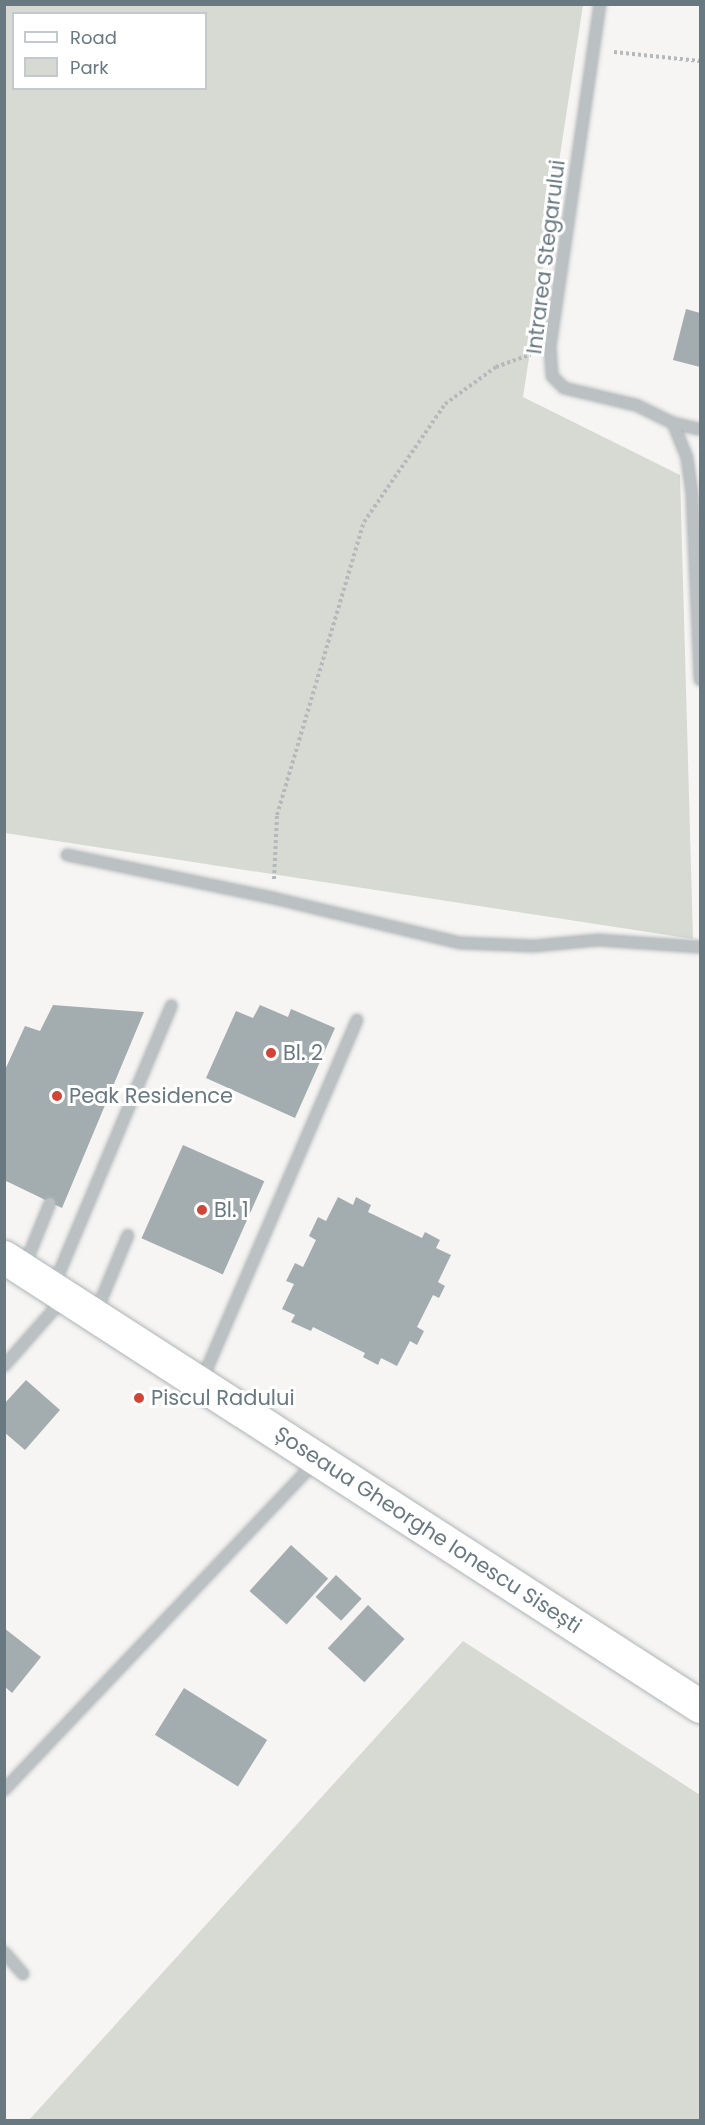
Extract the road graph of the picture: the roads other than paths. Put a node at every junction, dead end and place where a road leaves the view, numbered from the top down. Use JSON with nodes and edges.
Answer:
{"nodes":[{"id":1,"x":600,"y":4,"type":"edge"},
{"id":2,"x":674,"y":423,"type":"junction"},
{"id":3,"x":700,"y":429,"type":"edge"},
{"id":4,"x":700,"y":680,"type":"edge"},
{"id":5,"x":67,"y":855,"type":"dead end"},
{"id":6,"x":700,"y":947,"type":"edge"},
{"id":7,"x":171,"y":1006,"type":"dead end"},
{"id":8,"x":357,"y":1020,"type":"dead end"},
{"id":9,"x":50,"y":1203,"type":"dead end"},
{"id":10,"x":128,"y":1235,"type":"dead end"},
{"id":11,"x":14,"y":1263,"type":"edge"},
{"id":12,"x":58,"y":1293,"type":"junction"},
{"id":13,"x":94,"y":1316,"type":"junction"},
{"id":14,"x":4,"y":1366,"type":"edge"},
{"id":15,"x":201,"y":1384,"type":"junction"},
{"id":16,"x":318,"y":1459,"type":"junction"},
{"id":17,"x":700,"y":1706,"type":"edge"},
{"id":18,"x":4,"y":1790,"type":"edge"},
{"id":19,"x":4,"y":1952,"type":"edge"},
{"id":20,"x":23,"y":1974,"type":"dead end"}],
"edges":[{"from":1,"to":2,"type":"street","name":"Intrarea Stegarului"},
{"from":2,"to":3,"type":"street","name":"Intrarea Stegarului"},
{"from":2,"to":4,"type":"street"},
{"from":5,"to":6,"type":"street"},
{"from":7,"to":12,"type":"street"},
{"from":8,"to":15,"type":"street"},
{"from":9,"to":11,"type":"street"},
{"from":10,"to":13,"type":"street"},
{"from":11,"to":12,"type":"main road","name":"Șoseaua Gheorghe Ionescu Sisești"},
{"from":12,"to":13,"type":"main road","name":"Șoseaua Gheorghe Ionescu Sisești"},
{"from":12,"to":14,"type":"street"},
{"from":13,"to":15,"type":"main road","name":"Șoseaua Gheorghe Ionescu Sisești"},
{"from":15,"to":16,"type":"main road","name":"Șoseaua Gheorghe Ionescu Sisești"},
{"from":16,"to":17,"type":"main road","name":"Șoseaua Gheorghe Ionescu Sisești"},
{"from":16,"to":18,"type":"street"},
{"from":19,"to":20,"type":"street"}]}
